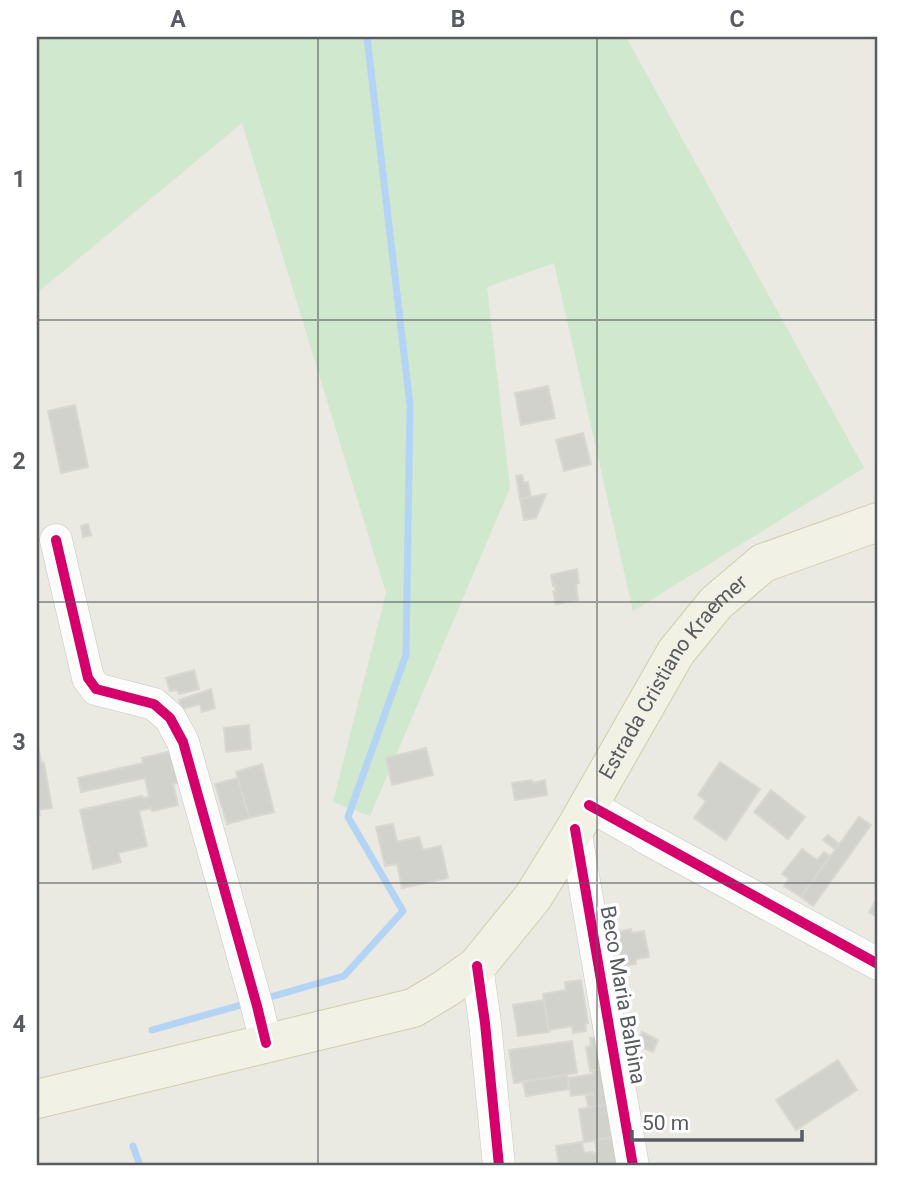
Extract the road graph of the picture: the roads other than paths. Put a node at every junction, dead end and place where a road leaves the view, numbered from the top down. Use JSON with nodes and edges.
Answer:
{"nodes":[{"id":1,"x":878,"y":522,"type":"edge"},
{"id":2,"x":56,"y":540,"type":"dead end"},
{"id":3,"x":582,"y":818,"type":"junction"},
{"id":4,"x":878,"y":964,"type":"edge"},
{"id":5,"x":477,"y":966,"type":"junction"},
{"id":6,"x":266,"y":1043,"type":"junction"},
{"id":7,"x":37,"y":1099,"type":"edge"},
{"id":8,"x":499,"y":1166,"type":"edge"},
{"id":9,"x":633,"y":1166,"type":"edge"}],
"edges":[{"from":1,"to":3,"type":"main road","name":"Estrada Cristiano Kraemer"},
{"from":2,"to":6,"type":"street"},
{"from":3,"to":4,"type":"street"},
{"from":3,"to":5,"type":"main road","name":"Estrada Cristiano Kraemer"},
{"from":3,"to":9,"type":"street","name":"Beco Maria Balbina"},
{"from":5,"to":6,"type":"main road","name":"Estrada Cristiano Kraemer"},
{"from":5,"to":8,"type":"street"},
{"from":6,"to":7,"type":"main road","name":"Estrada Cristiano Kraemer"}]}
